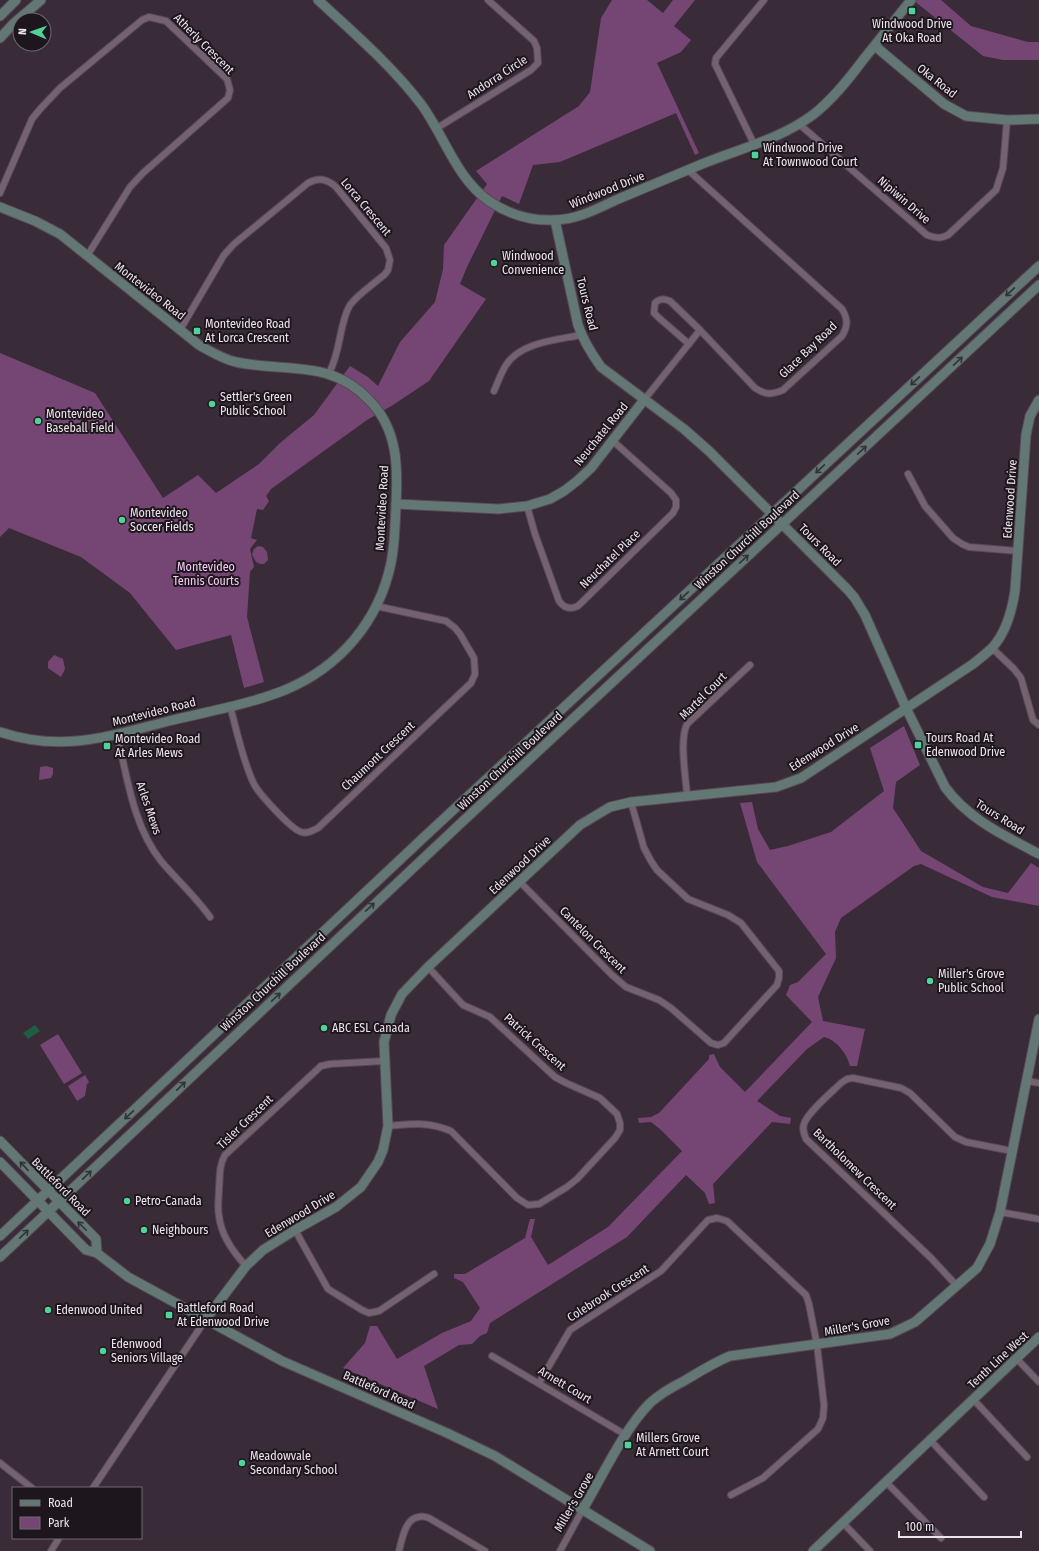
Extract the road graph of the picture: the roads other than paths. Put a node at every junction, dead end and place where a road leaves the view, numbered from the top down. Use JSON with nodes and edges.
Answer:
{"nodes":[{"id":1,"x":16,"y":0,"type":"edge"},
{"id":2,"x":41,"y":0,"type":"edge"},
{"id":3,"x":318,"y":0,"type":"edge"},
{"id":4,"x":488,"y":0,"type":"edge"},
{"id":5,"x":764,"y":0,"type":"edge"},
{"id":6,"x":911,"y":0,"type":"edge"},
{"id":7,"x":0,"y":16,"type":"edge"},
{"id":8,"x":0,"y":38,"type":"edge"},
{"id":9,"x":875,"y":46,"type":"junction"},
{"id":10,"x":1039,"y":119,"type":"edge"},
{"id":11,"x":1007,"y":120,"type":"junction"},
{"id":12,"x":800,"y":124,"type":"junction"},
{"id":13,"x":437,"y":128,"type":"junction"},
{"id":14,"x":754,"y":144,"type":"junction"},
{"id":15,"x":688,"y":170,"type":"junction"},
{"id":16,"x":0,"y":193,"type":"edge"},
{"id":17,"x":0,"y":207,"type":"edge"},
{"id":18,"x":555,"y":220,"type":"junction"},
{"id":19,"x":87,"y":256,"type":"junction"},
{"id":20,"x":1039,"y":266,"type":"edge"},
{"id":21,"x":1039,"y":285,"type":"edge"},
{"id":22,"x":180,"y":330,"type":"junction"},
{"id":23,"x":700,"y":330,"type":"junction"},
{"id":24,"x":581,"y":335,"type":"junction"},
{"id":25,"x":689,"y":344,"type":"junction"},
{"id":26,"x":329,"y":373,"type":"junction"},
{"id":27,"x":494,"y":391,"type":"dead end"},
{"id":28,"x":644,"y":400,"type":"junction"},
{"id":29,"x":1039,"y":400,"type":"edge"},
{"id":30,"x":612,"y":441,"type":"junction"},
{"id":31,"x":908,"y":474,"type":"dead end"},
{"id":32,"x":396,"y":504,"type":"junction"},
{"id":33,"x":527,"y":506,"type":"junction"},
{"id":34,"x":772,"y":514,"type":"junction"},
{"id":35,"x":782,"y":524,"type":"junction"},
{"id":36,"x":1018,"y":551,"type":"junction"},
{"id":37,"x":376,"y":606,"type":"junction"},
{"id":38,"x":992,"y":648,"type":"junction"},
{"id":39,"x":750,"y":665,"type":"dead end"},
{"id":40,"x":230,"y":706,"type":"junction"},
{"id":41,"x":906,"y":708,"type":"junction"},
{"id":42,"x":1039,"y":724,"type":"edge"},
{"id":43,"x":0,"y":732,"type":"edge"},
{"id":44,"x":117,"y":734,"type":"junction"},
{"id":45,"x":687,"y":796,"type":"junction"},
{"id":46,"x":631,"y":802,"type":"junction"},
{"id":47,"x":1039,"y":854,"type":"edge"},
{"id":48,"x":520,"y":882,"type":"junction"},
{"id":49,"x":210,"y":917,"type":"dead end"},
{"id":50,"x":428,"y":967,"type":"junction"},
{"id":51,"x":1039,"y":1019,"type":"edge"},
{"id":52,"x":384,"y":1061,"type":"junction"},
{"id":53,"x":1027,"y":1081,"type":"junction"},
{"id":54,"x":1039,"y":1084,"type":"edge"},
{"id":55,"x":388,"y":1126,"type":"junction"},
{"id":56,"x":0,"y":1141,"type":"edge"},
{"id":57,"x":1012,"y":1151,"type":"junction"},
{"id":58,"x":0,"y":1162,"type":"edge"},
{"id":59,"x":48,"y":1191,"type":"junction"},
{"id":60,"x":37,"y":1201,"type":"junction"},
{"id":61,"x":58,"y":1202,"type":"junction"},
{"id":62,"x":48,"y":1212,"type":"junction"},
{"id":63,"x":1000,"y":1212,"type":"junction"},
{"id":64,"x":1039,"y":1219,"type":"edge"},
{"id":65,"x":296,"y":1230,"type":"junction"},
{"id":66,"x":0,"y":1236,"type":"edge"},
{"id":67,"x":98,"y":1253,"type":"junction"},
{"id":68,"x":0,"y":1257,"type":"edge"},
{"id":69,"x":246,"y":1266,"type":"junction"},
{"id":70,"x":434,"y":1274,"type":"dead end"},
{"id":71,"x":957,"y":1286,"type":"junction"},
{"id":72,"x":206,"y":1319,"type":"junction"},
{"id":73,"x":1039,"y":1337,"type":"edge"},
{"id":74,"x":817,"y":1345,"type":"junction"},
{"id":75,"x":492,"y":1356,"type":"dead end"},
{"id":76,"x":1017,"y":1358,"type":"junction"},
{"id":77,"x":1039,"y":1382,"type":"edge"},
{"id":78,"x":540,"y":1383,"type":"junction"},
{"id":79,"x":973,"y":1399,"type":"junction"},
{"id":80,"x":626,"y":1435,"type":"junction"},
{"id":81,"x":930,"y":1440,"type":"junction"},
{"id":82,"x":1027,"y":1457,"type":"dead end"},
{"id":83,"x":0,"y":1463,"type":"edge"},
{"id":84,"x":886,"y":1482,"type":"junction"},
{"id":85,"x":31,"y":1487,"type":"edge"},
{"id":86,"x":94,"y":1487,"type":"edge"},
{"id":87,"x":731,"y":1495,"type":"dead end"},
{"id":88,"x":984,"y":1497,"type":"dead end"},
{"id":89,"x":583,"y":1509,"type":"junction"},
{"id":90,"x":843,"y":1523,"type":"junction"},
{"id":91,"x":941,"y":1538,"type":"dead end"},
{"id":92,"x":58,"y":1539,"type":"edge"},
{"id":93,"x":51,"y":1551,"type":"edge"},
{"id":94,"x":399,"y":1551,"type":"edge"},
{"id":95,"x":485,"y":1551,"type":"edge"},
{"id":96,"x":560,"y":1551,"type":"edge"},
{"id":97,"x":650,"y":1551,"type":"edge"},
{"id":98,"x":813,"y":1551,"type":"edge"},
{"id":99,"x":870,"y":1551,"type":"edge"}],
"edges":[{"from":1,"to":7,"type":"street"},
{"from":2,"to":8,"type":"street"},
{"from":3,"to":13,"type":"street","name":"Windwood Drive"},
{"from":4,"to":13,"type":"street","name":"Andorra Circle"},
{"from":5,"to":14,"type":"street"},
{"from":6,"to":9,"type":"street","name":"Windwood Drive"},
{"from":9,"to":11,"type":"street","name":"Oka Road"},
{"from":9,"to":12,"type":"street","name":"Windwood Drive"},
{"from":10,"to":11,"type":"street","name":"Oka Road"},
{"from":11,"to":12,"type":"street","name":"Nipiwin Drive"},
{"from":12,"to":14,"type":"street","name":"Windwood Drive"},
{"from":13,"to":18,"type":"street","name":"Windwood Drive"},
{"from":14,"to":15,"type":"street","name":"Windwood Drive"},
{"from":15,"to":18,"type":"street","name":"Windwood Drive"},
{"from":15,"to":23,"type":"street","name":"Glace Bay Road"},
{"from":16,"to":19,"type":"street","name":"Atherly Crescent"},
{"from":17,"to":19,"type":"street","name":"Montevideo Road"},
{"from":18,"to":24,"type":"street","name":"Tours Road"},
{"from":19,"to":22,"type":"street","name":"Montevideo Road"},
{"from":20,"to":34,"type":"street","name":"Winston Churchill Boulevard","one_way":true},
{"from":35,"to":21,"type":"street","name":"Winston Churchill Boulevard","one_way":true},
{"from":22,"to":26,"type":"street","name":"Montevideo Road"},
{"from":22,"to":26,"type":"street","name":"Lorca Crescent"},
{"from":23,"to":25,"type":"street","name":"Neuchatel Road"},
{"from":23,"to":25,"type":"street","name":"Glace Bay Road"},
{"from":24,"to":27,"type":"street"},
{"from":24,"to":28,"type":"street","name":"Tours Road"},
{"from":25,"to":28,"type":"street","name":"Neuchatel Road"},
{"from":26,"to":32,"type":"street","name":"Montevideo Road"},
{"from":28,"to":30,"type":"street","name":"Neuchatel Road"},
{"from":28,"to":34,"type":"street","name":"Tours Road"},
{"from":29,"to":36,"type":"street","name":"Edenwood Drive"},
{"from":30,"to":33,"type":"street","name":"Neuchatel Road"},
{"from":30,"to":33,"type":"street","name":"Neuchatel Place"},
{"from":31,"to":36,"type":"street"},
{"from":32,"to":33,"type":"street","name":"Neuchatel Road"},
{"from":32,"to":37,"type":"street","name":"Montevideo Road"},
{"from":34,"to":35,"type":"street","name":"Tours Road"},
{"from":34,"to":59,"type":"street","name":"Winston Churchill Boulevard","one_way":true},
{"from":35,"to":41,"type":"street","name":"Tours Road"},
{"from":61,"to":35,"type":"street","name":"Winston Churchill Boulevard","one_way":true},
{"from":36,"to":38,"type":"street","name":"Edenwood Drive"},
{"from":37,"to":40,"type":"street","name":"Montevideo Road"},
{"from":37,"to":40,"type":"street","name":"Chaumont Crescent"},
{"from":38,"to":41,"type":"street","name":"Edenwood Drive"},
{"from":38,"to":42,"type":"street"},
{"from":39,"to":45,"type":"street","name":"Martel Court"},
{"from":40,"to":44,"type":"street","name":"Montevideo Road"},
{"from":41,"to":45,"type":"street","name":"Edenwood Drive"},
{"from":41,"to":47,"type":"street","name":"Tours Road"},
{"from":43,"to":44,"type":"street","name":"Montevideo Road"},
{"from":44,"to":49,"type":"street","name":"Arles Mews"},
{"from":45,"to":46,"type":"street","name":"Edenwood Drive"},
{"from":46,"to":48,"type":"street","name":"Edenwood Drive"},
{"from":46,"to":48,"type":"street","name":"Cantelon Crescent"},
{"from":48,"to":50,"type":"street","name":"Edenwood Drive"},
{"from":50,"to":52,"type":"street","name":"Edenwood Drive"},
{"from":50,"to":55,"type":"street","name":"Patrick Crescent"},
{"from":51,"to":53,"type":"street","name":"Miller's Grove"},
{"from":52,"to":55,"type":"street","name":"Edenwood Drive"},
{"from":52,"to":69,"type":"street","name":"Tisler Crescent"},
{"from":53,"to":54,"type":"street"},
{"from":53,"to":57,"type":"street","name":"Miller's Grove"},
{"from":55,"to":65,"type":"street","name":"Edenwood Drive"},
{"from":59,"to":56,"type":"street","name":"Battleford Road","one_way":true},
{"from":57,"to":63,"type":"street","name":"Miller's Grove"},
{"from":57,"to":71,"type":"street","name":"Bartholomew Crescent"},
{"from":58,"to":60,"type":"street","name":"Battleford Road"},
{"from":59,"to":60,"type":"street","name":"Winston Churchill Boulevard"},
{"from":59,"to":61,"type":"street","name":"Battleford Road"},
{"from":60,"to":62,"type":"street","name":"Battleford Road"},
{"from":60,"to":66,"type":"street","name":"Winston Churchill Boulevard"},
{"from":61,"to":62,"type":"street","name":"Winston Churchill Boulevard"},
{"from":67,"to":61,"type":"street","name":"Battleford Road","one_way":true},
{"from":62,"to":67,"type":"street","name":"Battleford Road"},
{"from":68,"to":62,"type":"street","name":"Winston Churchill Boulevard","one_way":true},
{"from":63,"to":64,"type":"street"},
{"from":63,"to":71,"type":"street","name":"Miller's Grove"},
{"from":65,"to":69,"type":"street","name":"Edenwood Drive"},
{"from":65,"to":70,"type":"street"},
{"from":67,"to":72,"type":"street","name":"Battleford Road"},
{"from":69,"to":72,"type":"street","name":"Edenwood Drive"},
{"from":71,"to":74,"type":"street","name":"Miller's Grove"},
{"from":72,"to":86,"type":"street","name":"Edenwood Drive"},
{"from":72,"to":89,"type":"street","name":"Battleford Road"},
{"from":73,"to":76,"type":"street","name":"Tenth Line West"},
{"from":74,"to":78,"type":"street","name":"Colebrook Crescent"},
{"from":74,"to":80,"type":"street","name":"Miller's Grove"},
{"from":74,"to":87,"type":"street","name":"Colebrook Crescent"},
{"from":75,"to":78,"type":"street","name":"Arnett Court"},
{"from":76,"to":77,"type":"street"},
{"from":76,"to":79,"type":"street","name":"Tenth Line West"},
{"from":78,"to":80,"type":"street","name":"Arnett Court"},
{"from":79,"to":81,"type":"street","name":"Tenth Line West"},
{"from":79,"to":82,"type":"street","name":"Tenth Line West"},
{"from":80,"to":89,"type":"street","name":"Miller's Grove"},
{"from":81,"to":84,"type":"street","name":"Tenth Line West"},
{"from":81,"to":88,"type":"street"},
{"from":83,"to":85,"type":"street"},
{"from":84,"to":90,"type":"street","name":"Tenth Line West"},
{"from":84,"to":91,"type":"street"},
{"from":89,"to":96,"type":"street","name":"Miller's Grove"},
{"from":89,"to":97,"type":"street","name":"Battleford Road"},
{"from":90,"to":98,"type":"street","name":"Tenth Line West"},
{"from":90,"to":99,"type":"street"},
{"from":92,"to":93,"type":"street"},
{"from":94,"to":95,"type":"street"}]}
